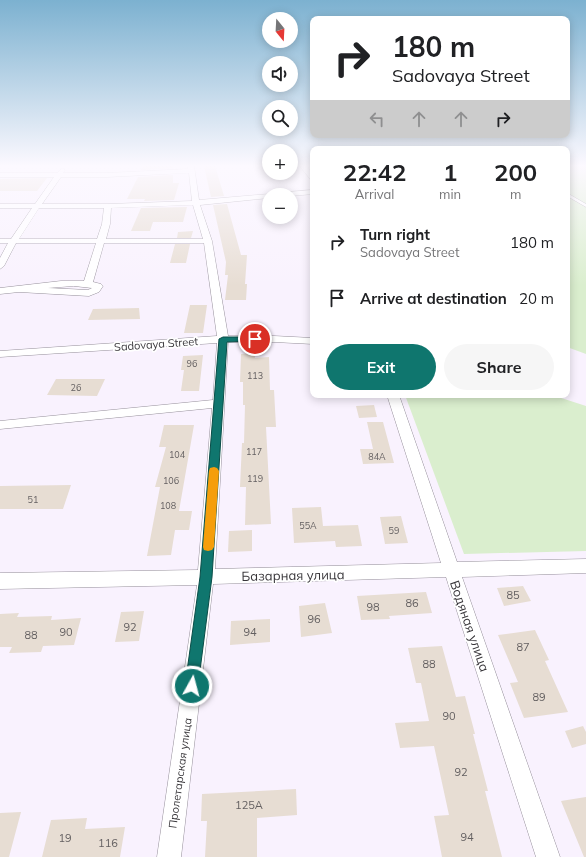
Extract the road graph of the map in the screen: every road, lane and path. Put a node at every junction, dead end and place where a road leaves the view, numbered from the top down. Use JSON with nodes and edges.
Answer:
{"nodes":[{"id":1,"x":36,"y":206,"type":"edge"},
{"id":2,"x":108,"y":206,"type":"edge"},
{"id":3,"x":197,"y":206,"type":"edge"},
{"id":4,"x":0,"y":241,"type":"edge"},
{"id":5,"x":13,"y":241,"type":"junction"},
{"id":6,"x":100,"y":241,"type":"junction"},
{"id":7,"x":208,"y":241,"type":"junction"},
{"id":8,"x":0,"y":266,"type":"edge"},
{"id":9,"x":0,"y":291,"type":"edge"},
{"id":10,"x":223,"y":339,"type":"junction"},
{"id":11,"x":310,"y":341,"type":"edge"},
{"id":12,"x":0,"y":354,"type":"edge"},
{"id":13,"x":394,"y":398,"type":"edge"},
{"id":14,"x":219,"y":404,"type":"junction"},
{"id":15,"x":0,"y":425,"type":"edge"},
{"id":16,"x":586,"y":566,"type":"edge"},
{"id":17,"x":451,"y":571,"type":"junction"},
{"id":18,"x":206,"y":577,"type":"junction"},
{"id":19,"x":0,"y":581,"type":"edge"},
{"id":20,"x":169,"y":857,"type":"edge"},
{"id":21,"x":548,"y":857,"type":"edge"}],
"edges":[{"from":1,"to":5,"type":"street"},
{"from":2,"to":6,"type":"street"},
{"from":3,"to":7,"type":"street","name":"Пролетарская улица"},
{"from":4,"to":5,"type":"street"},
{"from":5,"to":6,"type":"street"},
{"from":5,"to":8,"type":"street"},
{"from":6,"to":7,"type":"street"},
{"from":6,"to":9,"type":"street"},
{"from":7,"to":10,"type":"street","name":"Пролетарская улица"},
{"from":10,"to":11,"type":"street","name":"Sadovaya Street"},
{"from":10,"to":12,"type":"street","name":"Sadovaya Street"},
{"from":10,"to":14,"type":"street","name":"Пролетарская улица"},
{"from":13,"to":17,"type":"street","name":"Водяная улица"},
{"from":14,"to":15,"type":"street"},
{"from":14,"to":18,"type":"street","name":"Пролетарская улица"},
{"from":16,"to":17,"type":"street","name":"Базарная улица"},
{"from":17,"to":18,"type":"street","name":"Базарная улица"},
{"from":17,"to":21,"type":"street","name":"Водяная улица"},
{"from":18,"to":19,"type":"street","name":"Базарная улица"},
{"from":18,"to":20,"type":"street","name":"Пролетарская улица"}]}
